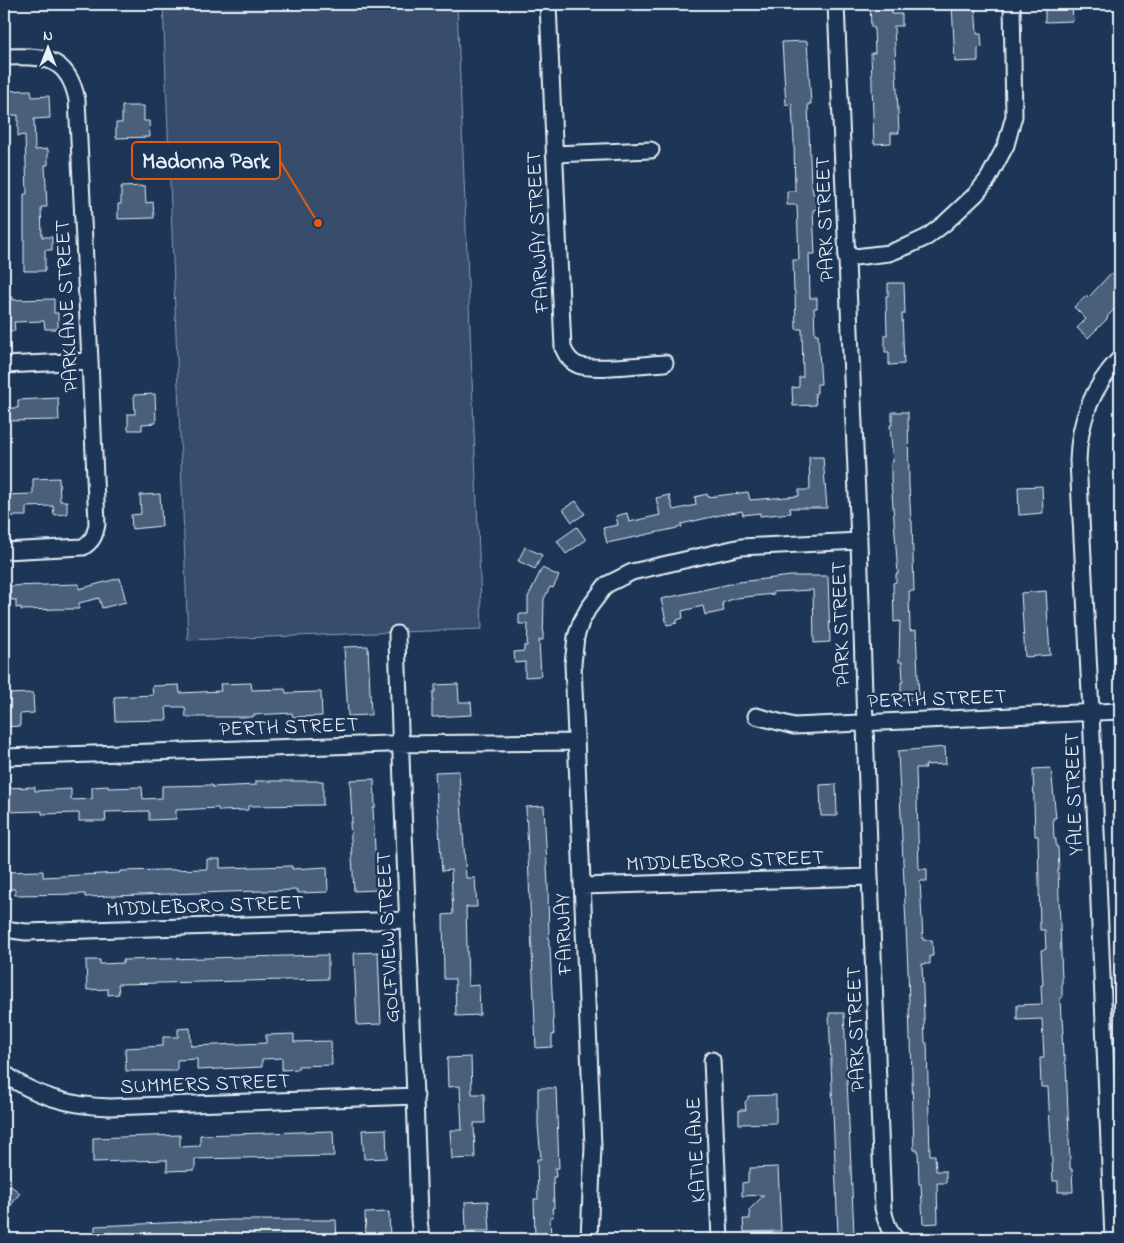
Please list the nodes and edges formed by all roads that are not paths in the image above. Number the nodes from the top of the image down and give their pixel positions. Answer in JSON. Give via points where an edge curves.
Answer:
{"nodes":[{"id":1,"x":548,"y":4,"type":"edge"},
{"id":2,"x":836,"y":4,"type":"edge"},
{"id":3,"x":1012,"y":4,"type":"edge"},
{"id":4,"x":4,"y":57,"type":"edge"},
{"id":5,"x":651,"y":150,"type":"dead end"},
{"id":6,"x":554,"y":154,"type":"junction"},
{"id":7,"x":846,"y":258,"type":"junction"},
{"id":8,"x":1120,"y":358,"type":"edge"},
{"id":9,"x":90,"y":361,"type":"junction"},
{"id":10,"x":665,"y":363,"type":"dead end"},
{"id":11,"x":4,"y":365,"type":"edge"},
{"id":12,"x":859,"y":541,"type":"junction"},
{"id":13,"x":4,"y":551,"type":"edge"},
{"id":14,"x":397,"y":634,"type":"dead end"},
{"id":15,"x":1120,"y":711,"type":"edge"},
{"id":16,"x":1091,"y":712,"type":"junction"},
{"id":17,"x":756,"y":716,"type":"dead end"},
{"id":18,"x":865,"y":722,"type":"junction"},
{"id":19,"x":576,"y":742,"type":"junction"},
{"id":20,"x":400,"y":745,"type":"junction"},
{"id":21,"x":4,"y":757,"type":"edge"},
{"id":22,"x":870,"y":877,"type":"junction"},
{"id":23,"x":582,"y":886,"type":"junction"},
{"id":24,"x":407,"y":920,"type":"junction"},
{"id":25,"x":4,"y":929,"type":"edge"},
{"id":26,"x":712,"y":1060,"type":"dead end"},
{"id":27,"x":4,"y":1074,"type":"edge"},
{"id":28,"x":416,"y":1096,"type":"junction"},
{"id":29,"x":421,"y":1239,"type":"edge"},
{"id":30,"x":589,"y":1239,"type":"edge"},
{"id":31,"x":720,"y":1239,"type":"edge"},
{"id":32,"x":896,"y":1239,"type":"edge"},
{"id":33,"x":1113,"y":1239,"type":"edge"}],
"edges":[{"from":1,"to":6,"type":"street","name":"FAIRWAY STREET"},
{"from":2,"to":7,"type":"street","name":"PARK STREET"},
{"from":3,"to":7,"type":"street","via":[[1014,116],[1006,145],[988,179],[976,194],[927,237],[889,253]]},
{"from":4,"to":9,"type":"street","name":"PARKLANE STREET","via":[[44,58],[63,69],[74,86]]},
{"from":5,"to":6,"type":"street"},
{"from":6,"to":10,"type":"street","name":"FAIRWAY STREET","via":[[565,354],[573,362],[588,367]]},
{"from":7,"to":12,"type":"street","name":"PARK STREET"},
{"from":8,"to":16,"type":"street","name":"YALE STREET","via":[[1092,398],[1079,442]]},
{"from":9,"to":11,"type":"street"},
{"from":9,"to":13,"type":"street","name":"PARKLANE STREET","via":[[96,532],[83,547]]},
{"from":12,"to":18,"type":"street","name":"PARK STREET"},
{"from":12,"to":19,"type":"street","name":"FAIRWAY","via":[[742,548],[632,572],[606,585],[588,609],[574,648]]},
{"from":14,"to":20,"type":"street","name":"GOLFVIEW STREET"},
{"from":15,"to":16,"type":"street","name":"PERTH STREET"},
{"from":16,"to":18,"type":"street","name":"PERTH STREET"},
{"from":16,"to":33,"type":"street","name":"YALE STREET"},
{"from":17,"to":18,"type":"street","name":"PERTH STREET","via":[[794,726]]},
{"from":18,"to":22,"type":"street","name":"PARK STREET"},
{"from":19,"to":20,"type":"street","name":"PERTH STREET"},
{"from":19,"to":23,"type":"street","name":"FAIRWAY"},
{"from":20,"to":21,"type":"street","name":"PERTH STREET"},
{"from":20,"to":24,"type":"street","name":"GOLFVIEW STREET"},
{"from":22,"to":23,"type":"street","name":"MIDDLEBORO STREET"},
{"from":22,"to":32,"type":"street","name":"PARK STREET","via":[[883,1208],[884,1218]]},
{"from":23,"to":30,"type":"street","name":"FAIRWAY","via":[[593,1146]]},
{"from":24,"to":25,"type":"street","name":"MIDDLEBORO STREET","via":[[26,932]]},
{"from":24,"to":28,"type":"street","name":"GOLFVIEW STREET"},
{"from":26,"to":31,"type":"street","name":"KATIE LANE"},
{"from":27,"to":28,"type":"street","name":"SUMMERS STREET","via":[[48,1098],[91,1107]]},
{"from":28,"to":29,"type":"street","name":"GOLFVIEW STREET"}]}
